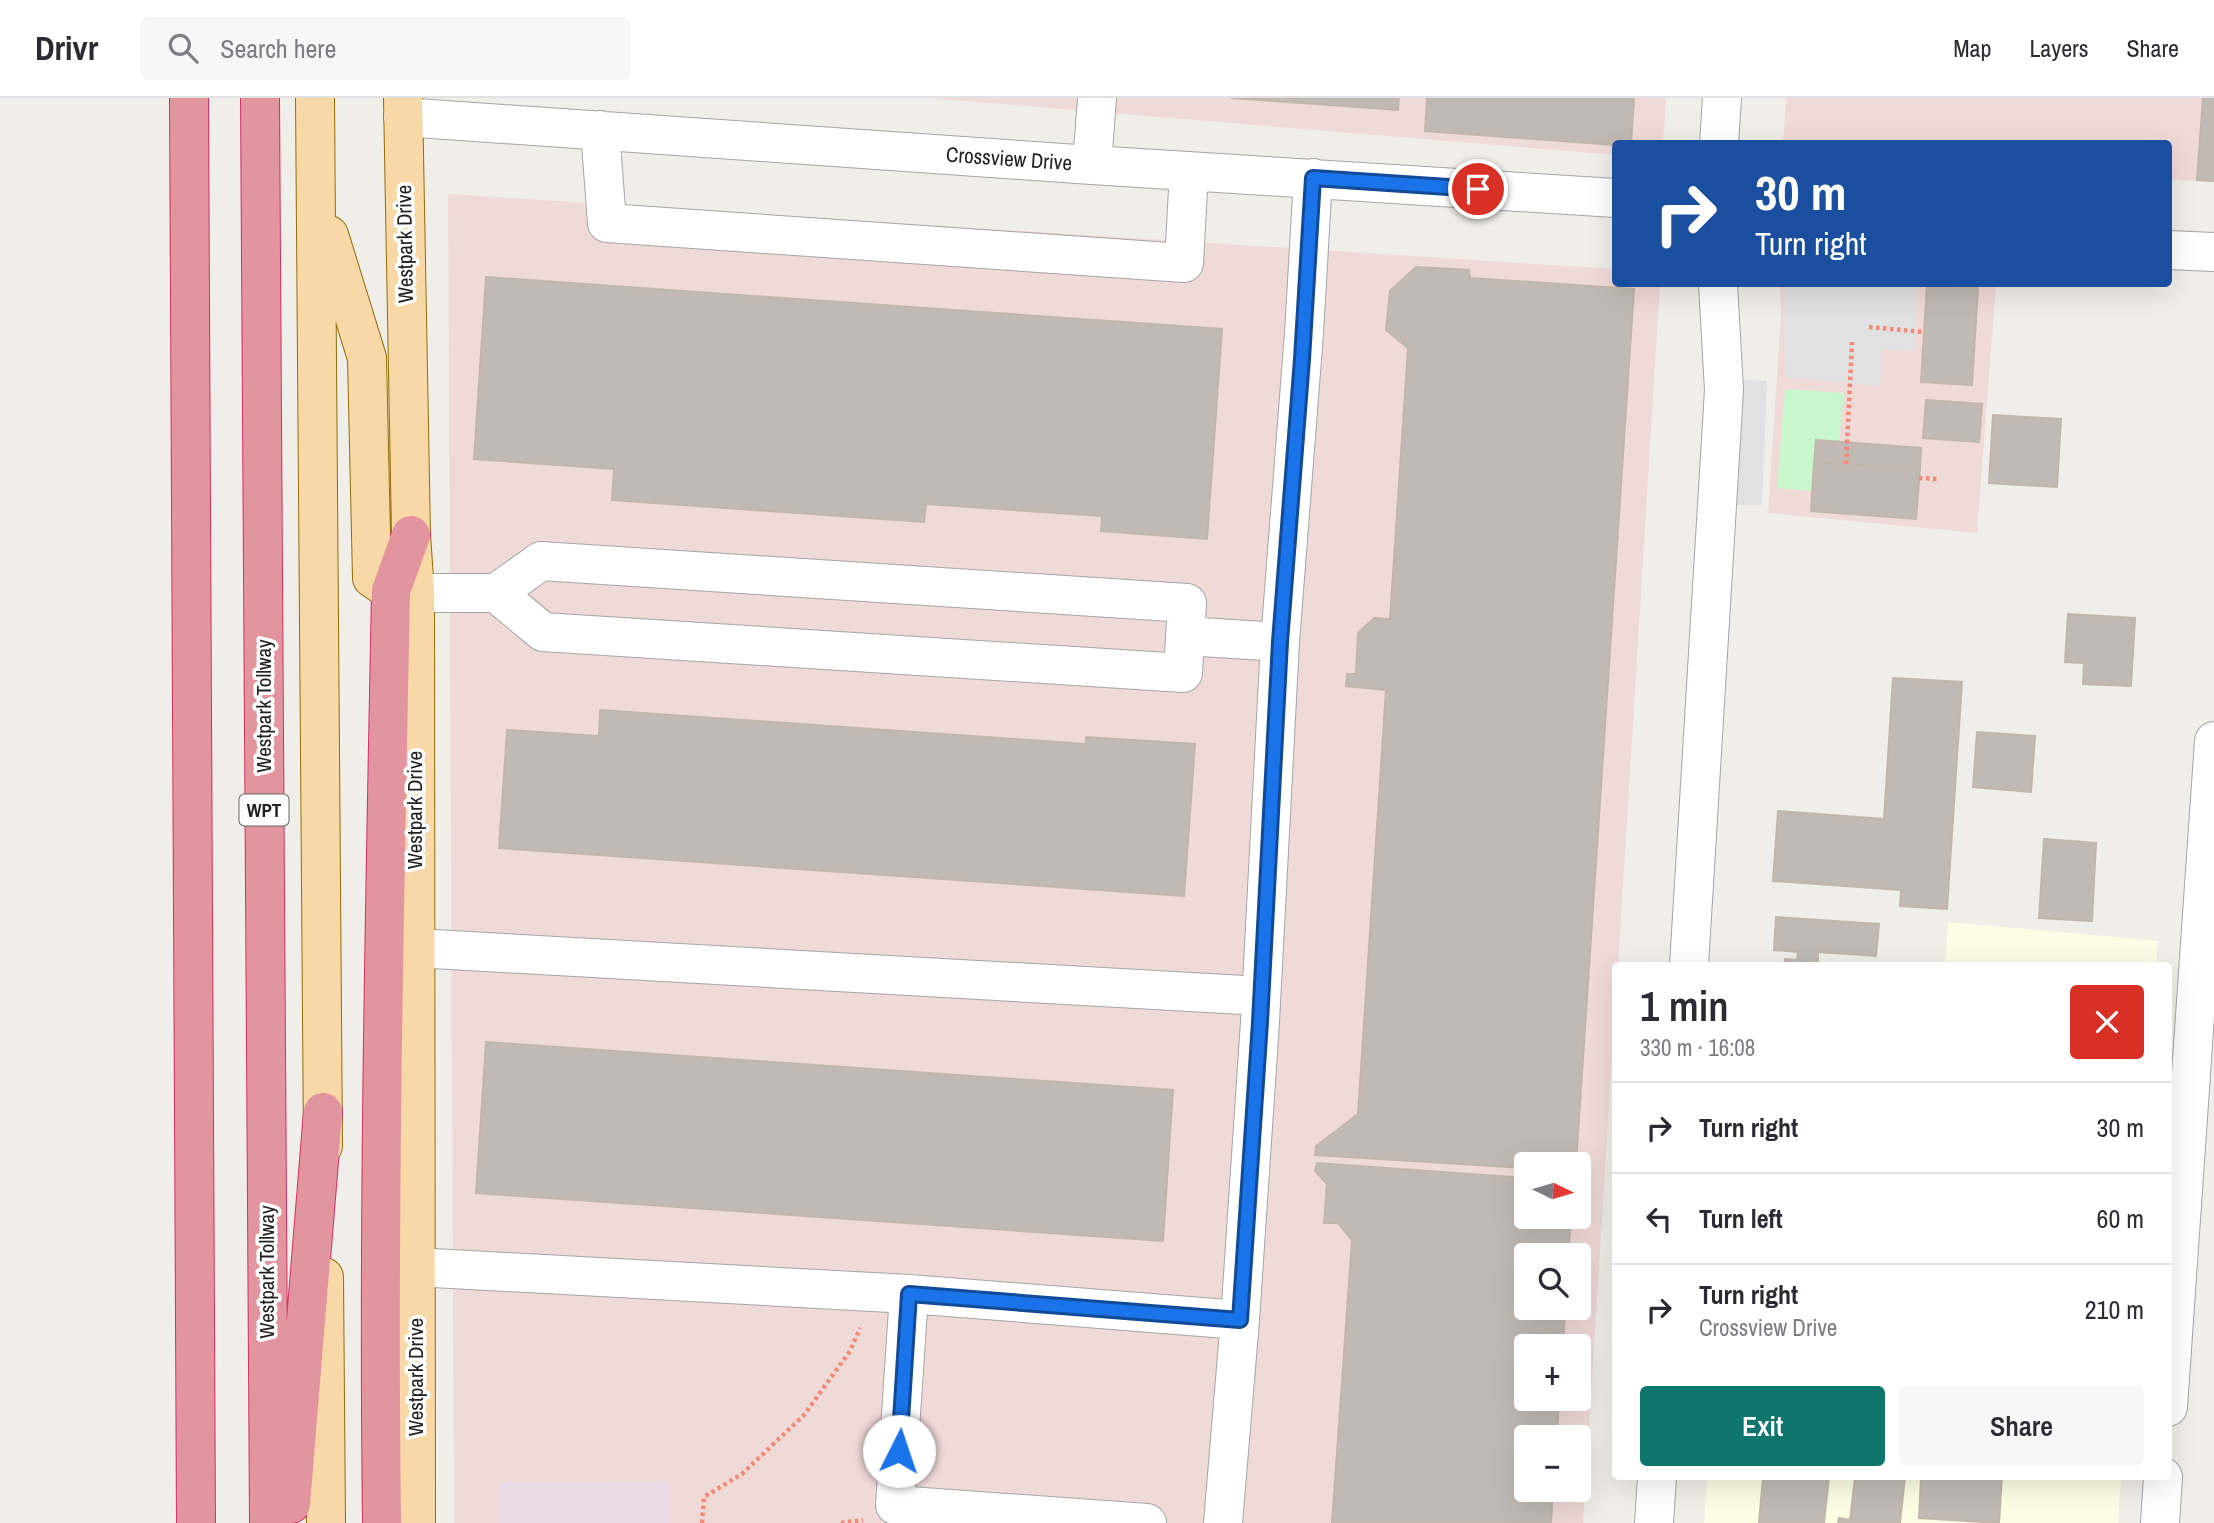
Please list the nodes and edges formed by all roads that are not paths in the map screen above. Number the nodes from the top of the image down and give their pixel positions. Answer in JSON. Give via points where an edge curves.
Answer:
{"nodes":[{"id":1,"x":189,"y":98,"type":"edge"},
{"id":2,"x":260,"y":98,"type":"edge"},
{"id":3,"x":315,"y":98,"type":"edge"},
{"id":4,"x":1097,"y":98,"type":"edge"},
{"id":5,"x":1722,"y":98,"type":"edge"},
{"id":6,"x":403,"y":108,"type":"edge"},
{"id":7,"x":545,"y":112,"type":"edge"},
{"id":8,"x":600,"y":130,"type":"junction"},
{"id":9,"x":1719,"y":140,"type":"edge"},
{"id":10,"x":1092,"y":165,"type":"junction"},
{"id":11,"x":1189,"y":171,"type":"junction"},
{"id":12,"x":1313,"y":178,"type":"junction"},
{"id":13,"x":316,"y":197,"type":"junction"},
{"id":14,"x":1612,"y":198,"type":"edge"},
{"id":15,"x":2172,"y":250,"type":"edge"},
{"id":16,"x":2214,"y":252,"type":"edge"},
{"id":17,"x":1718,"y":287,"type":"edge"},
{"id":18,"x":411,"y":535,"type":"joint"},
{"id":19,"x":403,"y":592,"type":"junction"},
{"id":20,"x":496,"y":593,"type":"junction"},
{"id":21,"x":1185,"y":636,"type":"junction"},
{"id":22,"x":1280,"y":642,"type":"junction"},
{"id":23,"x":2214,"y":741,"type":"edge"},
{"id":24,"x":2212,"y":796,"type":"edge"},
{"id":25,"x":2208,"y":926,"type":"edge"},
{"id":26,"x":415,"y":948,"type":"junction"},
{"id":27,"x":1689,"y":962,"type":"edge"},
{"id":28,"x":1261,"y":996,"type":"junction"},
{"id":29,"x":323,"y":1112,"type":"junction"},
{"id":30,"x":415,"y":1267,"type":"junction"},
{"id":31,"x":892,"y":1293,"type":"junction"},
{"id":32,"x":1240,"y":1320,"type":"junction"},
{"id":33,"x":2172,"y":1359,"type":"edge"},
{"id":34,"x":1657,"y":1480,"type":"edge"},
{"id":35,"x":2163,"y":1480,"type":"edge"},
{"id":36,"x":196,"y":1523,"type":"edge"},
{"id":37,"x":269,"y":1523,"type":"edge"},
{"id":38,"x":290,"y":1523,"type":"edge"},
{"id":39,"x":326,"y":1523,"type":"edge"},
{"id":40,"x":382,"y":1523,"type":"edge"},
{"id":41,"x":416,"y":1523,"type":"edge"},
{"id":42,"x":1147,"y":1523,"type":"edge"},
{"id":43,"x":1223,"y":1523,"type":"edge"},
{"id":44,"x":1654,"y":1523,"type":"edge"},
{"id":45,"x":2160,"y":1523,"type":"edge"}],
"edges":[{"from":1,"to":36,"type":"highway"},
{"from":2,"to":37,"type":"highway","name":"Westpark Tollway","number":"WPT"},
{"from":3,"to":13,"type":"main road"},
{"from":4,"to":10,"type":"street"},
{"from":5,"to":9,"type":"street"},
{"from":6,"to":7,"type":"street","name":"Crossview Drive"},
{"from":6,"to":18,"type":"main road","name":"Westpark Drive"},
{"from":7,"to":8,"type":"street","name":"Crossview Drive"},
{"from":8,"to":10,"type":"street","name":"Crossview Drive"},
{"from":8,"to":11,"type":"street","via":[[607,223],[648,226],[1184,262]]},
{"from":10,"to":11,"type":"street","name":"Crossview Drive"},
{"from":11,"to":12,"type":"street","name":"Crossview Drive"},
{"from":12,"to":14,"type":"street","name":"Crossview Drive"},
{"from":12,"to":22,"type":"street"},
{"from":13,"to":19,"type":"main road","via":[[367,358],[372,578]]},
{"from":13,"to":29,"type":"main road"},
{"from":15,"to":16,"type":"street"},
{"from":17,"to":27,"type":"street","via":[[1724,390]]},
{"from":18,"to":19,"type":"highway"},
{"from":19,"to":20,"type":"street"},
{"from":19,"to":26,"type":"main road","name":"Westpark Drive"},
{"from":19,"to":40,"type":"highway","via":[[382,1059]]},
{"from":20,"to":21,"type":"street","via":[[541,561],[1187,603]]},
{"from":20,"to":21,"type":"street","via":[[543,632],[1183,673]]},
{"from":21,"to":22,"type":"street"},
{"from":22,"to":28,"type":"street"},
{"from":23,"to":24,"type":"street"},
{"from":24,"to":25,"type":"street"},
{"from":25,"to":33,"type":"street"},
{"from":26,"to":28,"type":"street"},
{"from":26,"to":30,"type":"main road","name":"Westpark Drive"},
{"from":28,"to":32,"type":"street"},
{"from":29,"to":38,"type":"highway"},
{"from":29,"to":39,"type":"main road"},
{"from":30,"to":31,"type":"street"},
{"from":30,"to":41,"type":"main road","name":"Westpark Drive"},
{"from":31,"to":32,"type":"street"},
{"from":31,"to":42,"type":"street","via":[[895,1505]]},
{"from":32,"to":43,"type":"street"},
{"from":34,"to":44,"type":"street"},
{"from":35,"to":45,"type":"street"}]}
